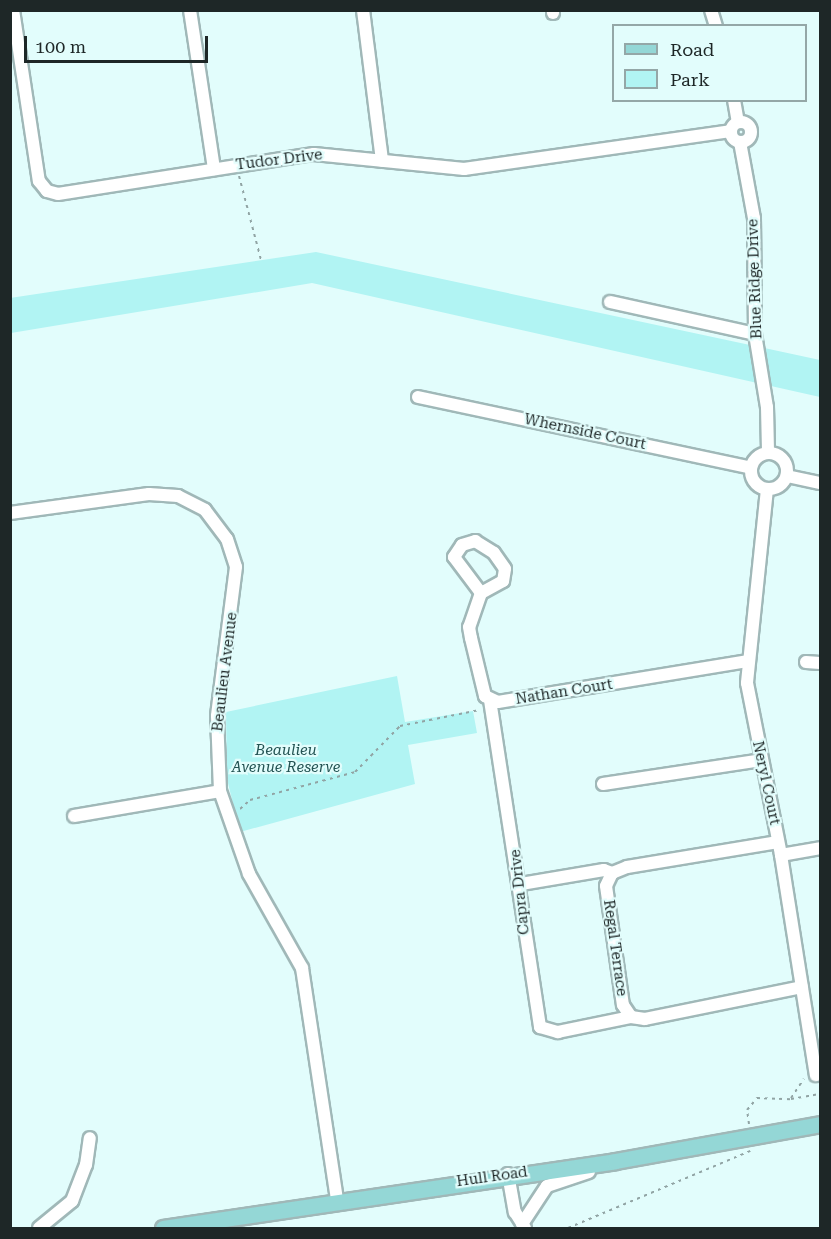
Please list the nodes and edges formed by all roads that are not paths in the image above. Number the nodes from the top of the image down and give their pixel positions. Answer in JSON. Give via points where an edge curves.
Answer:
{"nodes":[{"id":1,"x":13,"y":10,"type":"edge"},
{"id":2,"x":190,"y":10,"type":"edge"},
{"id":3,"x":363,"y":10,"type":"edge"},
{"id":4,"x":734,"y":102,"type":"edge"},
{"id":5,"x":734,"y":127,"type":"junction"},
{"id":6,"x":740,"y":142,"type":"junction"},
{"id":7,"x":382,"y":161,"type":"junction"},
{"id":8,"x":214,"y":169,"type":"junction"},
{"id":9,"x":610,"y":302,"type":"dead end"},
{"id":10,"x":755,"y":334,"type":"junction"},
{"id":11,"x":418,"y":397,"type":"dead end"},
{"id":12,"x":768,"y":452,"type":"junction"},
{"id":13,"x":751,"y":468,"type":"junction"},
{"id":14,"x":787,"y":476,"type":"junction"},
{"id":15,"x":820,"y":483,"type":"edge"},
{"id":16,"x":767,"y":489,"type":"junction"},
{"id":17,"x":10,"y":513,"type":"edge"},
{"id":18,"x":480,"y":593,"type":"junction"},
{"id":19,"x":749,"y":661,"type":"junction"},
{"id":20,"x":806,"y":662,"type":"dead end"},
{"id":21,"x":820,"y":663,"type":"edge"},
{"id":22,"x":490,"y":700,"type":"junction"},
{"id":23,"x":761,"y":760,"type":"junction"},
{"id":24,"x":603,"y":784,"type":"dead end"},
{"id":25,"x":220,"y":791,"type":"junction"},
{"id":26,"x":74,"y":816,"type":"dead end"},
{"id":27,"x":778,"y":842,"type":"junction"},
{"id":28,"x":820,"y":848,"type":"edge"},
{"id":29,"x":781,"y":855,"type":"junction"},
{"id":30,"x":612,"y":873,"type":"junction"},
{"id":31,"x":521,"y":884,"type":"junction"},
{"id":32,"x":802,"y":987,"type":"junction"},
{"id":33,"x":631,"y":1017,"type":"junction"},
{"id":34,"x":816,"y":1075,"type":"road end"},
{"id":35,"x":820,"y":1124,"type":"edge"},
{"id":36,"x":90,"y":1138,"type":"dead end"},
{"id":37,"x":615,"y":1161,"type":"junction"},
{"id":38,"x":508,"y":1174,"type":"junction"},
{"id":39,"x":337,"y":1200,"type":"junction"},
{"id":40,"x":524,"y":1226,"type":"edge"},
{"id":41,"x":39,"y":1228,"type":"edge"},
{"id":42,"x":163,"y":1228,"type":"edge"}],
"edges":[{"from":1,"to":8,"type":"street","name":"Tudor Drive","via":[[39,180],[47,191],[58,194]]},
{"from":2,"to":8,"type":"street"},
{"from":3,"to":7,"type":"street"},
{"from":4,"to":5,"type":"street"},
{"from":5,"to":6,"type":"street"},
{"from":5,"to":6,"type":"street","via":[[747,124],[751,129],[749,138]]},
{"from":5,"to":7,"type":"street","name":"Tudor Drive","via":[[464,169]]},
{"from":6,"to":10,"type":"street","name":"Blue Ridge Drive","via":[[754,218]]},
{"from":7,"to":8,"type":"street","name":"Tudor Drive","via":[[314,154]]},
{"from":9,"to":10,"type":"street"},
{"from":10,"to":12,"type":"street","name":"Blue Ridge Drive","via":[[767,407]]},
{"from":11,"to":13,"type":"street","name":"Whernside Court"},
{"from":12,"to":13,"type":"street","via":[[760,455]]},
{"from":12,"to":14,"type":"street","via":[[784,459]]},
{"from":13,"to":16,"type":"street","via":[[755,482]]},
{"from":14,"to":15,"type":"street"},
{"from":14,"to":16,"type":"street","via":[[776,488]]},
{"from":16,"to":19,"type":"street","name":"Neryl Court"},
{"from":17,"to":25,"type":"street","name":"Beaulieu Avenue","via":[[148,494],[178,496],[205,510],[218,523],[236,567],[217,716]]},
{"from":18,"to":18,"type":"street","via":[[503,581],[506,569],[483,545],[468,542],[457,549],[454,557]]},
{"from":18,"to":22,"type":"street","via":[[469,627],[483,688]]},
{"from":19,"to":22,"type":"street","name":"Nathan Court","via":[[508,701]]},
{"from":19,"to":23,"type":"street","name":"Neryl Court","via":[[747,683]]},
{"from":20,"to":21,"type":"street"},
{"from":22,"to":31,"type":"street","name":"Capra Drive"},
{"from":23,"to":24,"type":"street"},
{"from":23,"to":27,"type":"street","name":"Neryl Court"},
{"from":25,"to":26,"type":"street"},
{"from":25,"to":39,"type":"street","name":"Beaulieu Avenue","via":[[249,874],[302,968]]},
{"from":27,"to":29,"type":"street","name":"Neryl Court"},
{"from":27,"to":30,"type":"street","via":[[627,867]]},
{"from":28,"to":29,"type":"street"},
{"from":29,"to":32,"type":"street","name":"Neryl Court"},
{"from":30,"to":31,"type":"street","via":[[604,870]]},
{"from":30,"to":33,"type":"street","name":"Regal Terrace","via":[[606,886],[624,1005]]},
{"from":31,"to":33,"type":"street","name":"Capra Drive","via":[[518,895],[540,1027],[558,1032]]},
{"from":32,"to":33,"type":"street","name":"Regal Terrace","via":[[645,1019]]},
{"from":32,"to":34,"type":"street","name":"Neryl Court"},
{"from":35,"to":37,"type":"main road","name":"Hull Road"},
{"from":36,"to":41,"type":"street","via":[[72,1202]]},
{"from":37,"to":38,"type":"main road","name":"Hull Road"},
{"from":37,"to":40,"type":"street","via":[[597,1170],[555,1180],[538,1197]]},
{"from":38,"to":39,"type":"main road","name":"Hull Road"},
{"from":38,"to":40,"type":"street","via":[[515,1212]]},
{"from":39,"to":42,"type":"main road","name":"Hull Road"}]}
